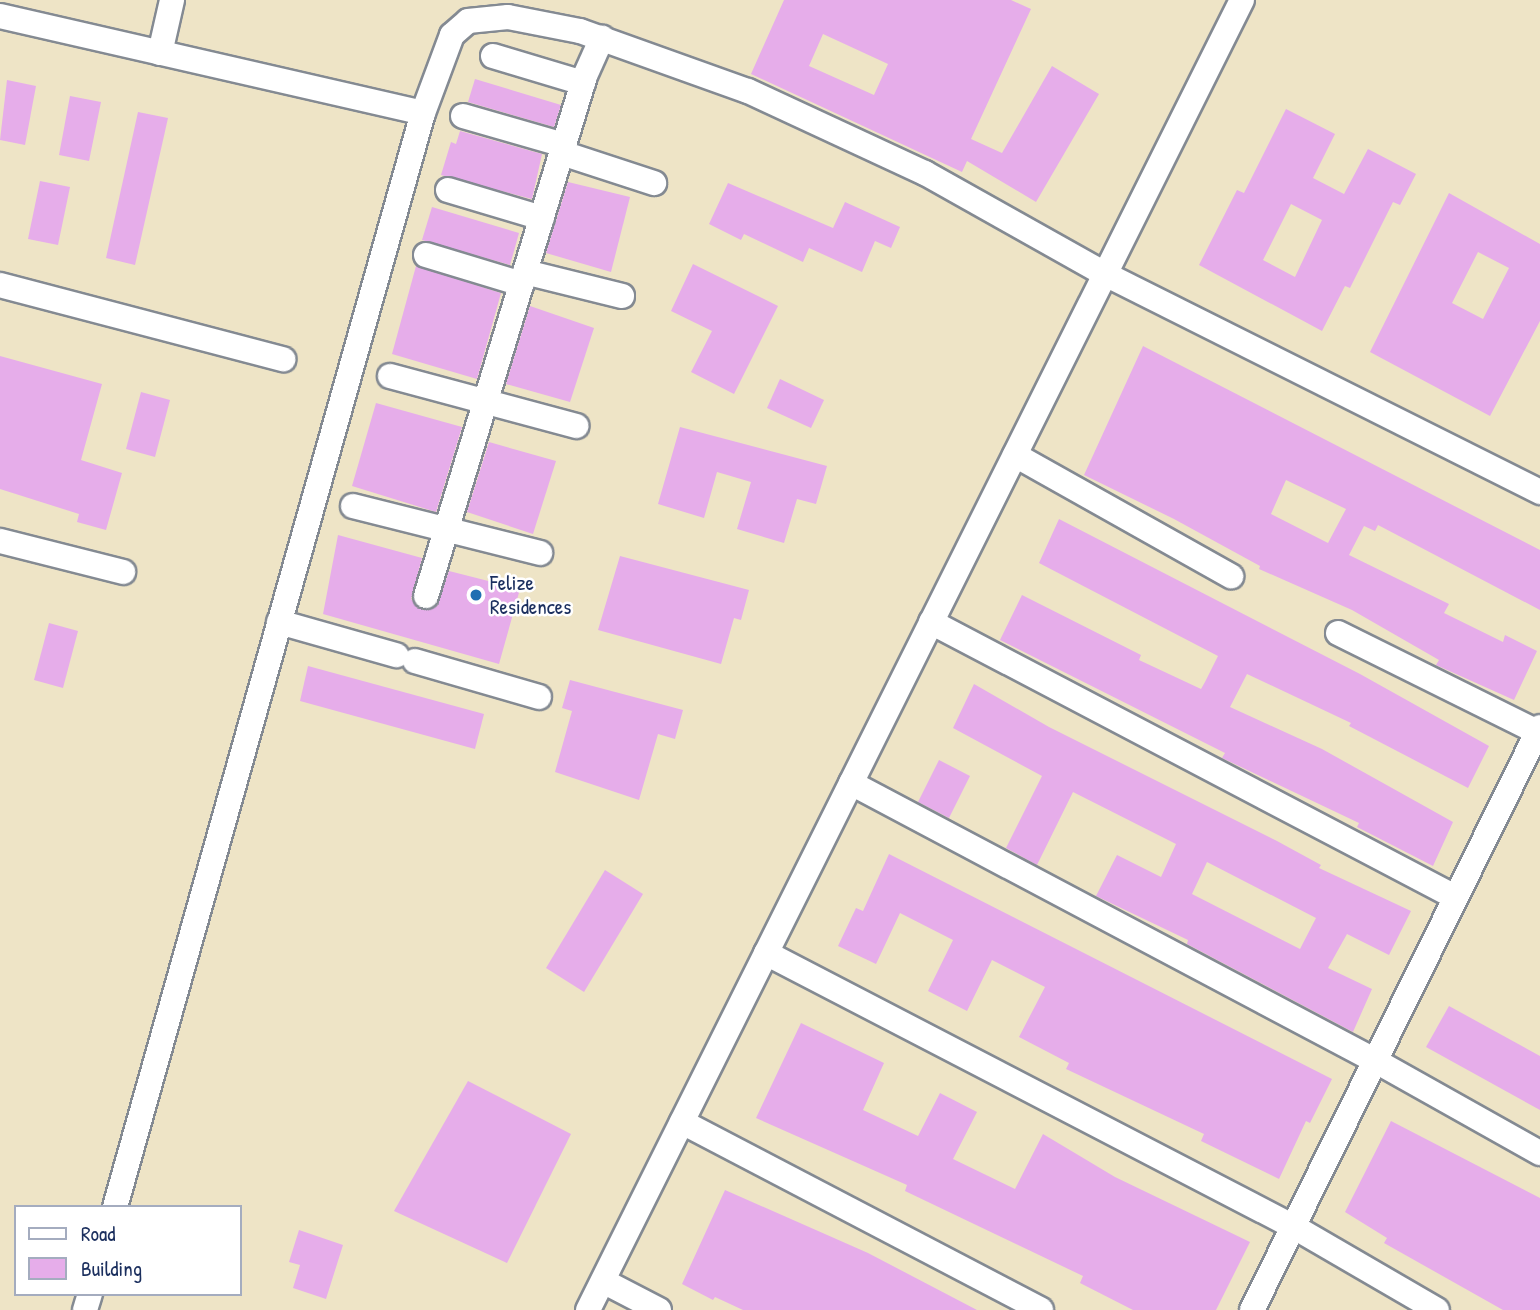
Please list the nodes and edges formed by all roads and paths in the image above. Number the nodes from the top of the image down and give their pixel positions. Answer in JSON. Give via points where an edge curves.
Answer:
{"nodes":[{"id":1,"x":172,"y":0,"type":"edge"},
{"id":2,"x":1242,"y":0,"type":"edge"},
{"id":3,"x":0,"y":16,"type":"edge"},
{"id":4,"x":602,"y":38,"type":"junction"},
{"id":5,"x":160,"y":53,"type":"junction"},
{"id":6,"x":493,"y":56,"type":"dead end"},
{"id":7,"x":583,"y":83,"type":"junction"},
{"id":8,"x":423,"y":113,"type":"junction"},
{"id":9,"x":463,"y":116,"type":"dead end"},
{"id":10,"x":563,"y":149,"type":"junction"},
{"id":11,"x":654,"y":183,"type":"dead end"},
{"id":12,"x":448,"y":190,"type":"dead end"},
{"id":13,"x":542,"y":218,"type":"junction"},
{"id":14,"x":426,"y":255,"type":"dead end"},
{"id":15,"x":1105,"y":274,"type":"junction"},
{"id":16,"x":523,"y":278,"type":"junction"},
{"id":17,"x":0,"y":285,"type":"edge"},
{"id":18,"x":622,"y":296,"type":"dead end"},
{"id":19,"x":283,"y":359,"type":"dead end"},
{"id":20,"x":390,"y":376,"type":"dead end"},
{"id":21,"x":486,"y":399,"type":"junction"},
{"id":22,"x":576,"y":426,"type":"dead end"},
{"id":23,"x":1014,"y":455,"type":"junction"},
{"id":24,"x":1540,"y":492,"type":"edge"},
{"id":25,"x":353,"y":506,"type":"dead end"},
{"id":26,"x":447,"y":528,"type":"junction"},
{"id":27,"x":0,"y":541,"type":"edge"},
{"id":28,"x":540,"y":553,"type":"dead end"},
{"id":29,"x":123,"y":572,"type":"dead end"},
{"id":30,"x":1231,"y":576,"type":"dead end"},
{"id":31,"x":426,"y":596,"type":"dead end"},
{"id":32,"x":279,"y":622,"type":"junction"},
{"id":33,"x":931,"y":622,"type":"junction"},
{"id":34,"x":1338,"y":632,"type":"dead end"},
{"id":35,"x":539,"y":697,"type":"dead end"},
{"id":36,"x":1539,"y":729,"type":"edge"},
{"id":37,"x":851,"y":783,"type":"junction"},
{"id":38,"x":1455,"y":897,"type":"junction"},
{"id":39,"x":766,"y":953,"type":"junction"},
{"id":40,"x":1374,"y":1060,"type":"junction"},
{"id":41,"x":682,"y":1122,"type":"junction"},
{"id":42,"x":1540,"y":1153,"type":"edge"},
{"id":43,"x":115,"y":1205,"type":"edge"},
{"id":44,"x":1294,"y":1227,"type":"junction"},
{"id":45,"x":603,"y":1281,"type":"junction"},
{"id":46,"x":588,"y":1310,"type":"edge"},
{"id":47,"x":659,"y":1310,"type":"edge"},
{"id":48,"x":1041,"y":1310,"type":"edge"},
{"id":49,"x":1252,"y":1310,"type":"edge"},
{"id":50,"x":1437,"y":1310,"type":"edge"}],
"edges":[{"from":1,"to":5,"type":"street"},
{"from":2,"to":15,"type":"street"},
{"from":3,"to":5,"type":"street"},
{"from":4,"to":7,"type":"street"},
{"from":4,"to":8,"type":"street","via":[[508,17],[468,21],[452,35]]},
{"from":4,"to":15,"type":"street","via":[[713,77],[858,141]]},
{"from":5,"to":8,"type":"street"},
{"from":6,"to":7,"type":"street"},
{"from":7,"to":10,"type":"street"},
{"from":8,"to":32,"type":"street"},
{"from":9,"to":10,"type":"street"},
{"from":10,"to":11,"type":"street"},
{"from":10,"to":13,"type":"street"},
{"from":12,"to":13,"type":"street"},
{"from":13,"to":16,"type":"street"},
{"from":14,"to":16,"type":"street"},
{"from":15,"to":23,"type":"street"},
{"from":15,"to":24,"type":"street"},
{"from":16,"to":18,"type":"street"},
{"from":16,"to":21,"type":"street"},
{"from":17,"to":19,"type":"street"},
{"from":20,"to":21,"type":"street"},
{"from":21,"to":22,"type":"street"},
{"from":21,"to":26,"type":"street"},
{"from":23,"to":30,"type":"street"},
{"from":23,"to":33,"type":"street"},
{"from":25,"to":26,"type":"street"},
{"from":26,"to":28,"type":"street"},
{"from":26,"to":31,"type":"street"},
{"from":27,"to":29,"type":"street"},
{"from":32,"to":35,"type":"street"},
{"from":32,"to":43,"type":"street"},
{"from":33,"to":37,"type":"street"},
{"from":33,"to":38,"type":"street"},
{"from":34,"to":36,"type":"street"},
{"from":36,"to":38,"type":"street"},
{"from":37,"to":39,"type":"street"},
{"from":37,"to":40,"type":"street"},
{"from":38,"to":40,"type":"street"},
{"from":39,"to":41,"type":"street"},
{"from":39,"to":44,"type":"street"},
{"from":40,"to":42,"type":"street"},
{"from":40,"to":44,"type":"street"},
{"from":41,"to":45,"type":"street"},
{"from":41,"to":48,"type":"street"},
{"from":44,"to":49,"type":"street"},
{"from":44,"to":50,"type":"street"},
{"from":45,"to":46,"type":"street"},
{"from":45,"to":47,"type":"street"}]}
